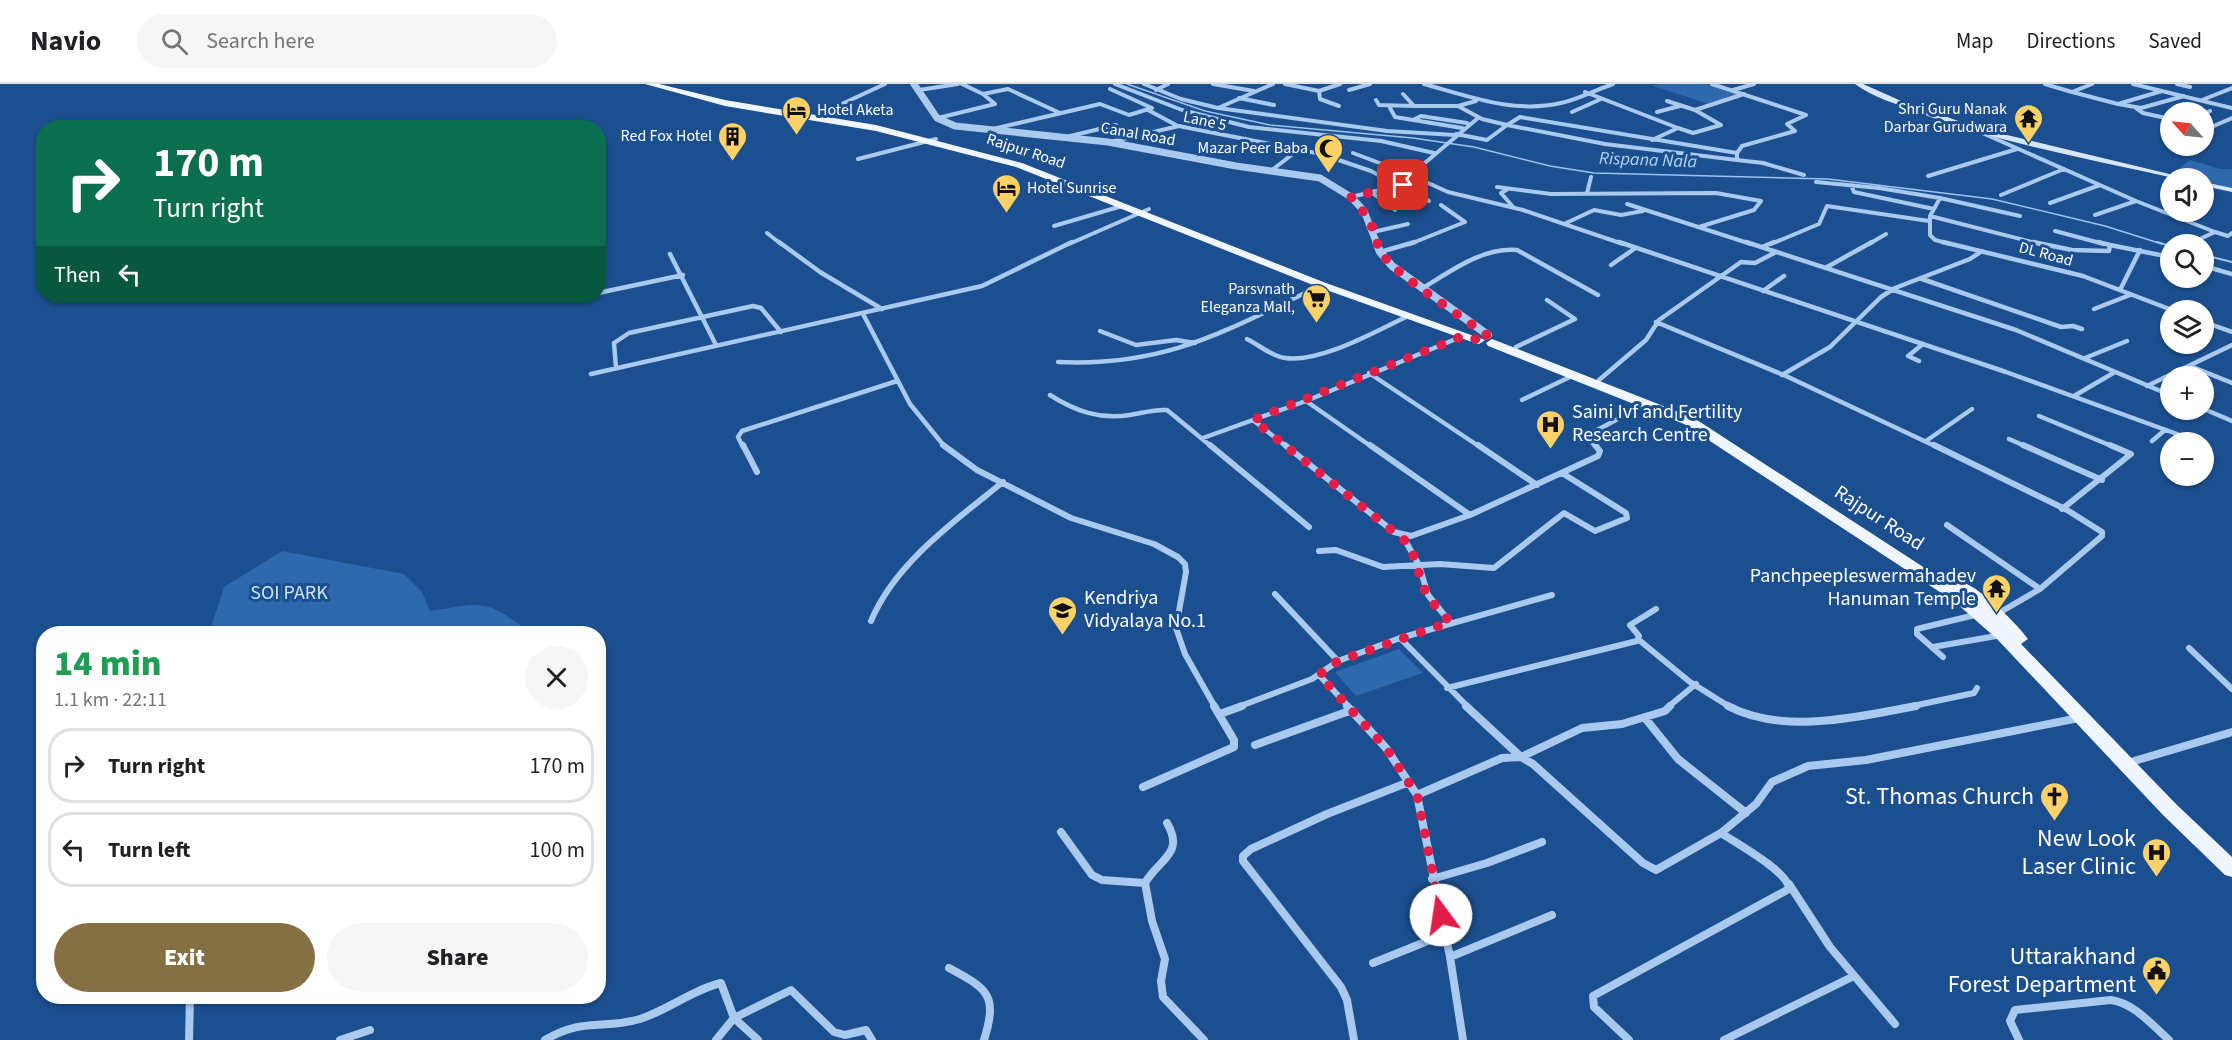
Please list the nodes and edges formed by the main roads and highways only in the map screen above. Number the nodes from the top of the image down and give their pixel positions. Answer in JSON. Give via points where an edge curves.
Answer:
{"nodes":[{"id":1,"x":649,"y":84,"type":"edge"},
{"id":2,"x":663,"y":84,"type":"edge"},
{"id":3,"x":1858,"y":84,"type":"edge"},
{"id":4,"x":932,"y":140,"type":"junction"},
{"id":5,"x":2160,"y":173,"type":"edge"},
{"id":6,"x":2214,"y":186,"type":"edge"},
{"id":7,"x":2232,"y":190,"type":"edge"},
{"id":8,"x":1487,"y":339,"type":"junction"},
{"id":9,"x":2232,"y":857,"type":"edge"},
{"id":10,"x":2232,"y":869,"type":"edge"}],
"edges":[{"from":1,"to":4,"type":"main road","name":"Rajpur Road","via":[[682,94]]},
{"from":2,"to":4,"type":"main road","name":"Rajpur Road"},
{"from":3,"to":5,"type":"main road","via":[[1977,130]]},
{"from":4,"to":8,"type":"main road","name":"Rajpur Road","via":[[1031,164]]},
{"from":4,"to":8,"type":"main road","name":"Rajpur Road","via":[[1019,165],[1322,285],[1463,336]]},
{"from":6,"to":7,"type":"main road"},
{"from":8,"to":9,"type":"main road","name":"Rajpur Road","via":[[1516,347],[1699,422],[1954,581],[1997,614],[2134,762]]},
{"from":8,"to":10,"type":"main road","name":"Rajpur Road","via":[[1689,421],[1939,583],[2002,635]]}]}
